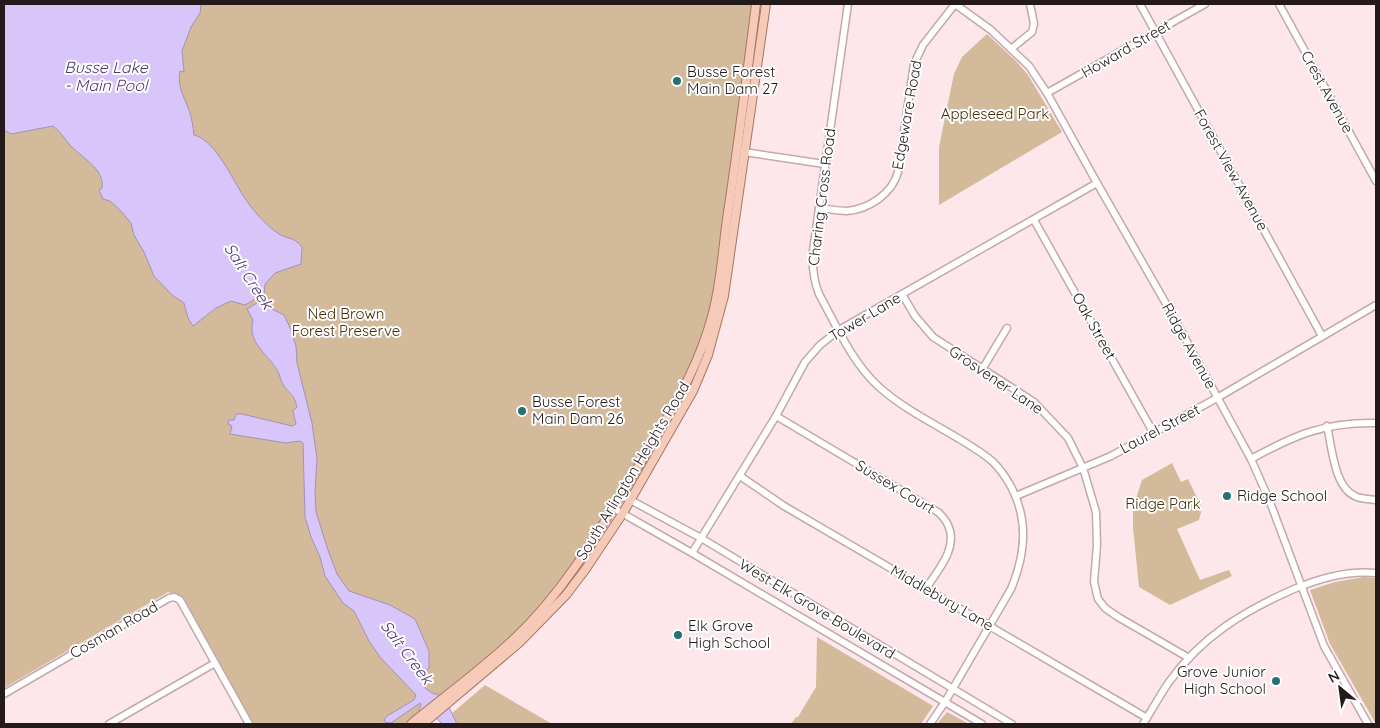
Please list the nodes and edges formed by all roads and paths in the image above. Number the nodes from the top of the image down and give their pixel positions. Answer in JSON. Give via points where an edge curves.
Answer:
{"nodes":[{"id":1,"x":756,"y":4,"type":"edge"},
{"id":2,"x":766,"y":4,"type":"edge"},
{"id":3,"x":848,"y":4,"type":"edge"},
{"id":4,"x":955,"y":4,"type":"edge"},
{"id":5,"x":1030,"y":4,"type":"edge"},
{"id":6,"x":1140,"y":4,"type":"edge"},
{"id":7,"x":1204,"y":4,"type":"edge"},
{"id":8,"x":1279,"y":4,"type":"edge"},
{"id":9,"x":1155,"y":32,"type":"junction"},
{"id":10,"x":1011,"y":49,"type":"junction"},
{"id":11,"x":1047,"y":94,"type":"junction"},
{"id":12,"x":744,"y":152,"type":"junction"},
{"id":13,"x":824,"y":164,"type":"junction"},
{"id":14,"x":1376,"y":181,"type":"edge"},
{"id":15,"x":1097,"y":184,"type":"junction"},
{"id":16,"x":820,"y":208,"type":"junction"},
{"id":17,"x":1034,"y":220,"type":"junction"},
{"id":18,"x":902,"y":294,"type":"junction"},
{"id":19,"x":1376,"y":305,"type":"edge"},
{"id":20,"x":1007,"y":328,"type":"dead end"},
{"id":21,"x":839,"y":330,"type":"junction"},
{"id":22,"x":1322,"y":336,"type":"junction"},
{"id":23,"x":983,"y":368,"type":"junction"},
{"id":24,"x":1218,"y":398,"type":"junction"},
{"id":25,"x":776,"y":416,"type":"junction"},
{"id":26,"x":1376,"y":423,"type":"edge"},
{"id":27,"x":1327,"y":426,"type":"junction"},
{"id":28,"x":1153,"y":432,"type":"junction"},
{"id":29,"x":1251,"y":459,"type":"junction"},
{"id":30,"x":1083,"y":468,"type":"junction"},
{"id":31,"x":740,"y":476,"type":"junction"},
{"id":32,"x":621,"y":495,"type":"junction"},
{"id":33,"x":1016,"y":496,"type":"junction"},
{"id":34,"x":631,"y":500,"type":"junction"},
{"id":35,"x":1376,"y":500,"type":"edge"},
{"id":36,"x":613,"y":508,"type":"junction"},
{"id":37,"x":623,"y":514,"type":"junction"},
{"id":38,"x":701,"y":538,"type":"junction"},
{"id":39,"x":692,"y":553,"type":"junction"},
{"id":40,"x":1376,"y":573,"type":"edge"},
{"id":41,"x":1302,"y":586,"type":"junction"},
{"id":42,"x":925,"y":590,"type":"junction"},
{"id":43,"x":990,"y":626,"type":"junction"},
{"id":44,"x":1189,"y":658,"type":"junction"},
{"id":45,"x":215,"y":663,"type":"junction"},
{"id":46,"x":952,"y":690,"type":"junction"},
{"id":47,"x":4,"y":694,"type":"edge"},
{"id":48,"x":449,"y":698,"type":"junction"},
{"id":49,"x":945,"y":702,"type":"junction"},
{"id":50,"x":424,"y":720,"type":"edge"},
{"id":51,"x":1145,"y":721,"type":"edge"},
{"id":52,"x":109,"y":724,"type":"edge"},
{"id":53,"x":250,"y":724,"type":"edge"},
{"id":54,"x":411,"y":724,"type":"edge"},
{"id":55,"x":930,"y":724,"type":"edge"},
{"id":56,"x":982,"y":724,"type":"edge"},
{"id":57,"x":1012,"y":724,"type":"edge"},
{"id":58,"x":1368,"y":724,"type":"edge"}],
"edges":[{"from":1,"to":32,"type":"main road","name":"South Arlington Heights Road","via":[[711,321],[683,388]]},
{"from":2,"to":12,"type":"main road","name":"South Arlington Heights Road"},
{"from":3,"to":13,"type":"street","name":"Charing Cross Road"},
{"from":4,"to":10,"type":"street","name":"Ridge Avenue"},
{"from":4,"to":16,"type":"street","name":"Edgeware Road","via":[[923,46],[914,64],[898,172],[892,186],[882,196],[857,209]]},
{"from":5,"to":10,"type":"street","via":[[1034,24],[1032,32]]},
{"from":6,"to":9,"type":"street","name":"Forest View Avenue"},
{"from":7,"to":9,"type":"street","name":"Howard Street"},
{"from":8,"to":14,"type":"street","name":"Crest Avenue"},
{"from":9,"to":11,"type":"street","name":"Howard Street"},
{"from":9,"to":22,"type":"street","name":"Forest View Avenue"},
{"from":10,"to":11,"type":"street","name":"Ridge Avenue","via":[[1029,66]]},
{"from":11,"to":15,"type":"street","name":"Ridge Avenue"},
{"from":12,"to":13,"type":"street"},
{"from":12,"to":34,"type":"main road","name":"South Arlington Heights Road","via":[[724,296],[708,355],[693,391]]},
{"from":13,"to":16,"type":"street","name":"Charing Cross Road"},
{"from":15,"to":17,"type":"street","name":"Tower Lane"},
{"from":15,"to":24,"type":"street","name":"Ridge Avenue"},
{"from":16,"to":21,"type":"street","name":"Charing Cross Road","via":[[813,251],[813,277]]},
{"from":17,"to":18,"type":"street","name":"Tower Lane"},
{"from":17,"to":28,"type":"street","name":"Oak Street"},
{"from":18,"to":21,"type":"street","name":"Tower Lane"},
{"from":18,"to":23,"type":"street","name":"Grosvener Lane","via":[[915,316],[939,343]]},
{"from":19,"to":22,"type":"street","name":"Laurel Street"},
{"from":20,"to":23,"type":"street"},
{"from":21,"to":25,"type":"street","name":"Tower Lane","via":[[806,362]]},
{"from":21,"to":33,"type":"street","name":"Charing Cross Road","via":[[860,366],[879,387],[900,404],[988,458],[1001,470]]},
{"from":22,"to":24,"type":"street","name":"Laurel Street"},
{"from":23,"to":30,"type":"street","name":"Grosvener Lane","via":[[1034,402],[1052,419],[1068,438]]},
{"from":24,"to":28,"type":"street","name":"Laurel Street"},
{"from":24,"to":29,"type":"street","name":"Ridge Avenue"},
{"from":25,"to":31,"type":"street","name":"Tower Lane"},
{"from":25,"to":42,"type":"street","name":"Sussex Court","via":[[938,512],[948,524],[952,538],[949,551]]},
{"from":26,"to":27,"type":"street"},
{"from":27,"to":29,"type":"street","via":[[1293,437]]},
{"from":27,"to":35,"type":"street","via":[[1338,476],[1344,488],[1357,497]]},
{"from":28,"to":30,"type":"street","name":"Laurel Street"},
{"from":29,"to":41,"type":"street","name":"Ridge Avenue"},
{"from":30,"to":33,"type":"street","name":"Laurel Street"},
{"from":30,"to":44,"type":"street","name":"Grosvener Lane","via":[[1096,512],[1094,582],[1098,600],[1118,617]]},
{"from":31,"to":38,"type":"street","name":"Tower Lane"},
{"from":31,"to":42,"type":"street","name":"Middlebury Lane"},
{"from":32,"to":34,"type":"street","name":"West Elk Grove Boulevard"},
{"from":32,"to":36,"type":"main road","name":"South Arlington Heights Road"},
{"from":33,"to":43,"type":"street","name":"Charing Cross Road","via":[[1023,523],[1022,554],[1011,589]]},
{"from":34,"to":37,"type":"main road","name":"South Arlington Heights Road"},
{"from":34,"to":38,"type":"street","name":"West Elk Grove Boulevard"},
{"from":36,"to":37,"type":"street","name":"West Elk Grove Boulevard"},
{"from":36,"to":48,"type":"main road","name":"South Arlington Heights Road","via":[[579,562],[545,606]]},
{"from":37,"to":39,"type":"street","name":"West Elk Grove Boulevard"},
{"from":37,"to":48,"type":"main road","name":"South Arlington Heights Road","via":[[586,570],[550,612],[520,643]]},
{"from":38,"to":39,"type":"street","name":"Tower Lane"},
{"from":38,"to":46,"type":"street","name":"West Elk Grove Boulevard"},
{"from":39,"to":49,"type":"street","name":"West Elk Grove Boulevard"},
{"from":40,"to":41,"type":"street","via":[[1334,575]]},
{"from":41,"to":44,"type":"street","via":[[1247,611],[1214,634]]},
{"from":41,"to":58,"type":"street","name":"Ridge Avenue","via":[[1324,646]]},
{"from":42,"to":43,"type":"street","name":"Middlebury Lane"},
{"from":43,"to":46,"type":"street","name":"Charing Cross Road"},
{"from":43,"to":51,"type":"street","name":"Middlebury Lane"},
{"from":44,"to":51,"type":"street"},
{"from":45,"to":47,"type":"street","name":"Cosman Road","via":[[180,600],[174,597]]},
{"from":45,"to":52,"type":"street"},
{"from":45,"to":53,"type":"street","name":"Cosman Road"},
{"from":46,"to":49,"type":"street","name":"Charing Cross Road"},
{"from":46,"to":57,"type":"street","name":"West Elk Grove Boulevard"},
{"from":48,"to":50,"type":"main road","name":"South Arlington Heights Road"},
{"from":49,"to":55,"type":"street","name":"Charing Cross Road"},
{"from":49,"to":56,"type":"street","name":"West Elk Grove Boulevard"},
{"from":50,"to":54,"type":"main road","name":"South Arlington Heights Road"}]}
